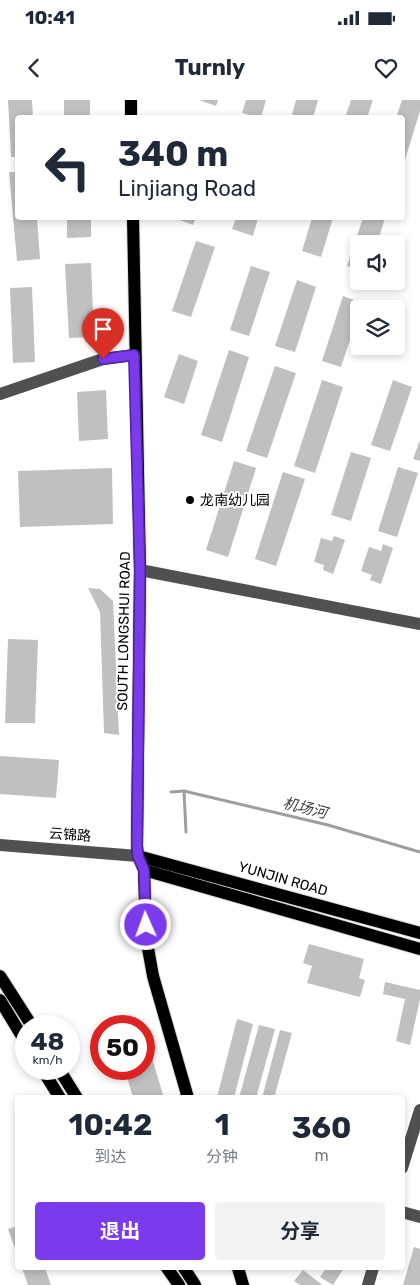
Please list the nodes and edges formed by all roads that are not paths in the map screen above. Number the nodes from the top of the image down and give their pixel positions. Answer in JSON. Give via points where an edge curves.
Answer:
{"nodes":[{"id":1,"x":131,"y":100,"type":"edge"},
{"id":2,"x":131,"y":115,"type":"edge"},
{"id":3,"x":133,"y":220,"type":"edge"},
{"id":4,"x":134,"y":355,"type":"junction"},
{"id":5,"x":0,"y":394,"type":"edge"},
{"id":6,"x":140,"y":570,"type":"junction"},
{"id":7,"x":420,"y":624,"type":"edge"},
{"id":8,"x":0,"y":845,"type":"edge"},
{"id":9,"x":138,"y":856,"type":"junction"},
{"id":10,"x":144,"y":870,"type":"junction"},
{"id":11,"x":420,"y":933,"type":"edge"},
{"id":12,"x":420,"y":949,"type":"edge"},
{"id":13,"x":0,"y":976,"type":"edge"},
{"id":14,"x":0,"y":1000,"type":"edge"},
{"id":15,"x":25,"y":1015,"type":"edge"},
{"id":16,"x":15,"y":1025,"type":"edge"},
{"id":17,"x":49,"y":1080,"type":"edge"},
{"id":18,"x":66,"y":1080,"type":"edge"},
{"id":19,"x":58,"y":1095,"type":"edge"},
{"id":20,"x":75,"y":1095,"type":"edge"},
{"id":21,"x":187,"y":1095,"type":"edge"},
{"id":22,"x":420,"y":1110,"type":"edge"},
{"id":23,"x":405,"y":1158,"type":"edge"},
{"id":24,"x":405,"y":1213,"type":"edge"},
{"id":25,"x":420,"y":1217,"type":"edge"},
{"id":26,"x":169,"y":1270,"type":"edge"},
{"id":27,"x":185,"y":1270,"type":"edge"},
{"id":28,"x":239,"y":1270,"type":"edge"},
{"id":29,"x":372,"y":1270,"type":"edge"},
{"id":30,"x":178,"y":1285,"type":"edge"},
{"id":31,"x":195,"y":1285,"type":"edge"},
{"id":32,"x":243,"y":1285,"type":"edge"},
{"id":33,"x":368,"y":1285,"type":"edge"}],
"edges":[{"from":1,"to":2,"type":"main road"},
{"from":3,"to":4,"type":"main road","name":"SOUTH LONGSHUI ROAD"},
{"from":4,"to":5,"type":"street","via":[[103,359]]},
{"from":4,"to":6,"type":"main road","name":"SOUTH LONGSHUI ROAD"},
{"from":6,"to":7,"type":"street"},
{"from":6,"to":9,"type":"main road","name":"SOUTH LONGSHUI ROAD"},
{"from":8,"to":9,"type":"street","name":"云锦路"},
{"from":9,"to":10,"type":"main road","name":"SOUTH LONGSHUI ROAD"},
{"from":9,"to":11,"type":"main road","name":"YUNJIN ROAD"},
{"from":10,"to":12,"type":"main road"},
{"from":10,"to":21,"type":"main road","name":"SOUTH LONGSHUI ROAD","via":[[152,976]]},
{"from":13,"to":15,"type":"main road"},
{"from":14,"to":16,"type":"main road"},
{"from":17,"to":19,"type":"main road"},
{"from":18,"to":20,"type":"main road"},
{"from":22,"to":23,"type":"street"},
{"from":24,"to":25,"type":"street"},
{"from":26,"to":30,"type":"main road"},
{"from":27,"to":31,"type":"main road"},
{"from":28,"to":32,"type":"main road"},
{"from":29,"to":33,"type":"street"}]}
